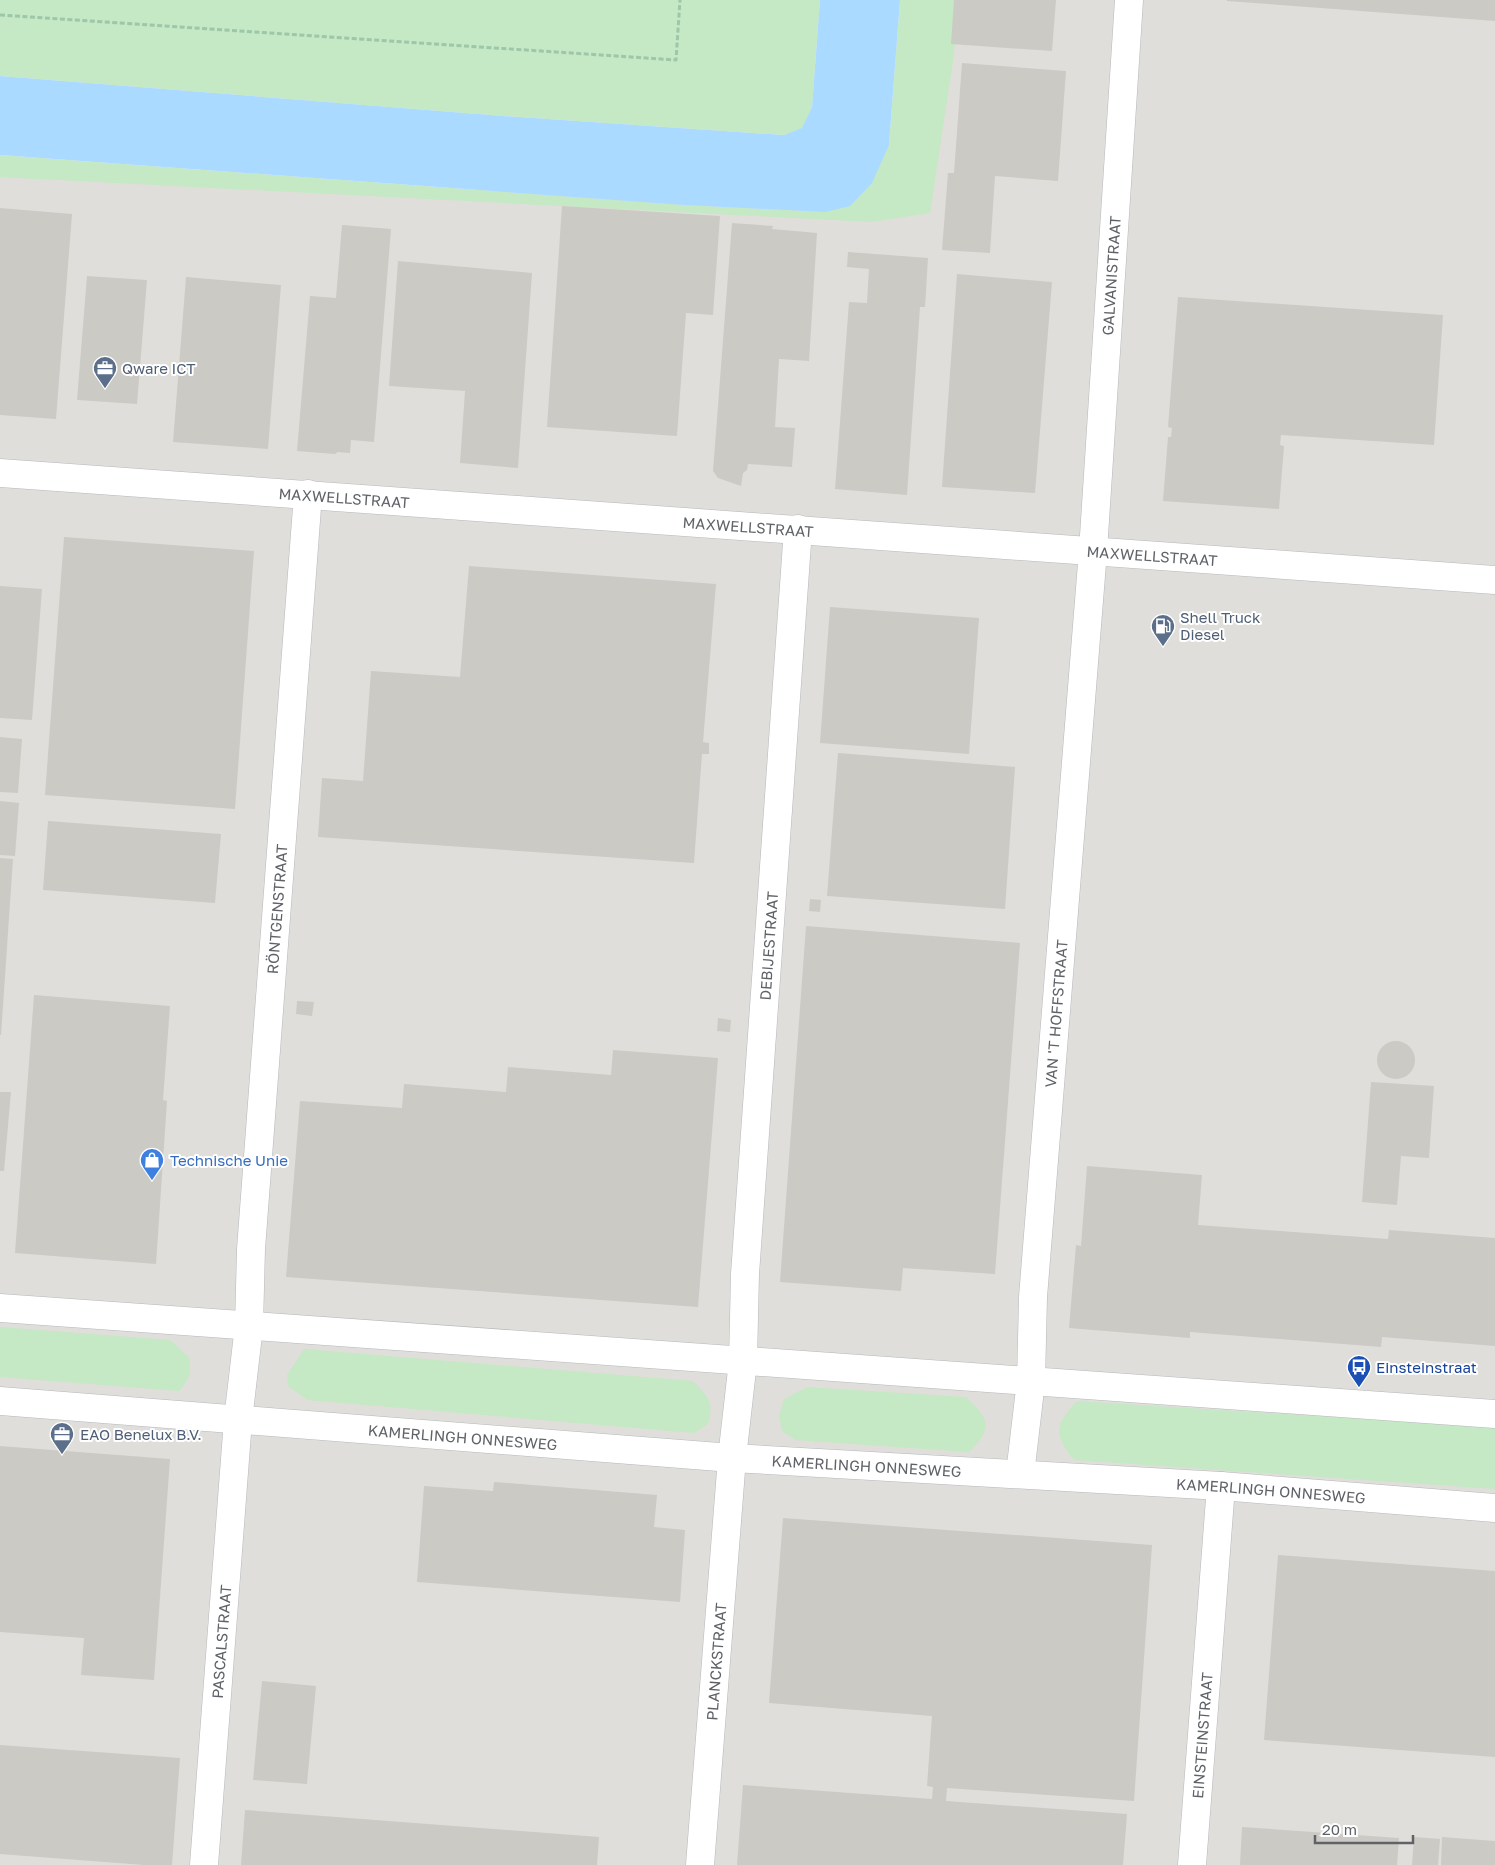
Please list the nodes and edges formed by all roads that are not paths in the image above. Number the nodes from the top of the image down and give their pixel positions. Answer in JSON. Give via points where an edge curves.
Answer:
{"nodes":[{"id":1,"x":1129,"y":0,"type":"edge"},
{"id":2,"x":0,"y":473,"type":"edge"},
{"id":3,"x":308,"y":494,"type":"junction"},
{"id":4,"x":798,"y":528,"type":"junction"},
{"id":5,"x":1093,"y":551,"type":"junction"},
{"id":6,"x":1495,"y":580,"type":"edge"},
{"id":7,"x":0,"y":1308,"type":"edge"},
{"id":8,"x":249,"y":1326,"type":"junction"},
{"id":9,"x":743,"y":1361,"type":"junction"},
{"id":10,"x":1031,"y":1381,"type":"junction"},
{"id":11,"x":0,"y":1402,"type":"edge"},
{"id":12,"x":1495,"y":1414,"type":"edge"},
{"id":13,"x":238,"y":1420,"type":"junction"},
{"id":14,"x":732,"y":1458,"type":"junction"},
{"id":15,"x":1020,"y":1474,"type":"junction"},
{"id":16,"x":1221,"y":1486,"type":"junction"},
{"id":17,"x":1495,"y":1508,"type":"edge"},
{"id":18,"x":204,"y":1865,"type":"edge"},
{"id":19,"x":700,"y":1865,"type":"edge"},
{"id":20,"x":1192,"y":1865,"type":"edge"}],
"edges":[{"from":1,"to":5,"type":"street","name":"GALVANISTRAAT"},
{"from":2,"to":3,"type":"street","name":"MAXWELLSTRAAT"},
{"from":3,"to":4,"type":"street","name":"MAXWELLSTRAAT"},
{"from":3,"to":8,"type":"street","name":"RÖNTGENSTRAAT","via":[[251,1249]]},
{"from":4,"to":5,"type":"street","name":"MAXWELLSTRAAT"},
{"from":4,"to":9,"type":"street","name":"DEBIJESTRAAT","via":[[745,1274]]},
{"from":5,"to":6,"type":"street","name":"MAXWELLSTRAAT"},
{"from":5,"to":10,"type":"street","name":"VAN 'T HOFFSTRAAT","via":[[1033,1296]]},
{"from":7,"to":8,"type":"street"},
{"from":8,"to":9,"type":"street"},
{"from":8,"to":13,"type":"street"},
{"from":9,"to":10,"type":"street"},
{"from":9,"to":14,"type":"street","name":"DEBIJESTRAAT"},
{"from":10,"to":12,"type":"street"},
{"from":10,"to":15,"type":"street","name":"VAN 'T HOFFSTRAAT"},
{"from":11,"to":13,"type":"street","name":"KAMERLINGH ONNESWEG"},
{"from":13,"to":14,"type":"street","name":"KAMERLINGH ONNESWEG"},
{"from":13,"to":18,"type":"street","name":"PASCALSTRAAT"},
{"from":14,"to":15,"type":"street","name":"KAMERLINGH ONNESWEG"},
{"from":14,"to":19,"type":"street","name":"PLANCKSTRAAT"},
{"from":15,"to":16,"type":"street","name":"KAMERLINGH ONNESWEG"},
{"from":16,"to":17,"type":"street","name":"KAMERLINGH ONNESWEG"},
{"from":16,"to":20,"type":"street","name":"EINSTEINSTRAAT"}]}
